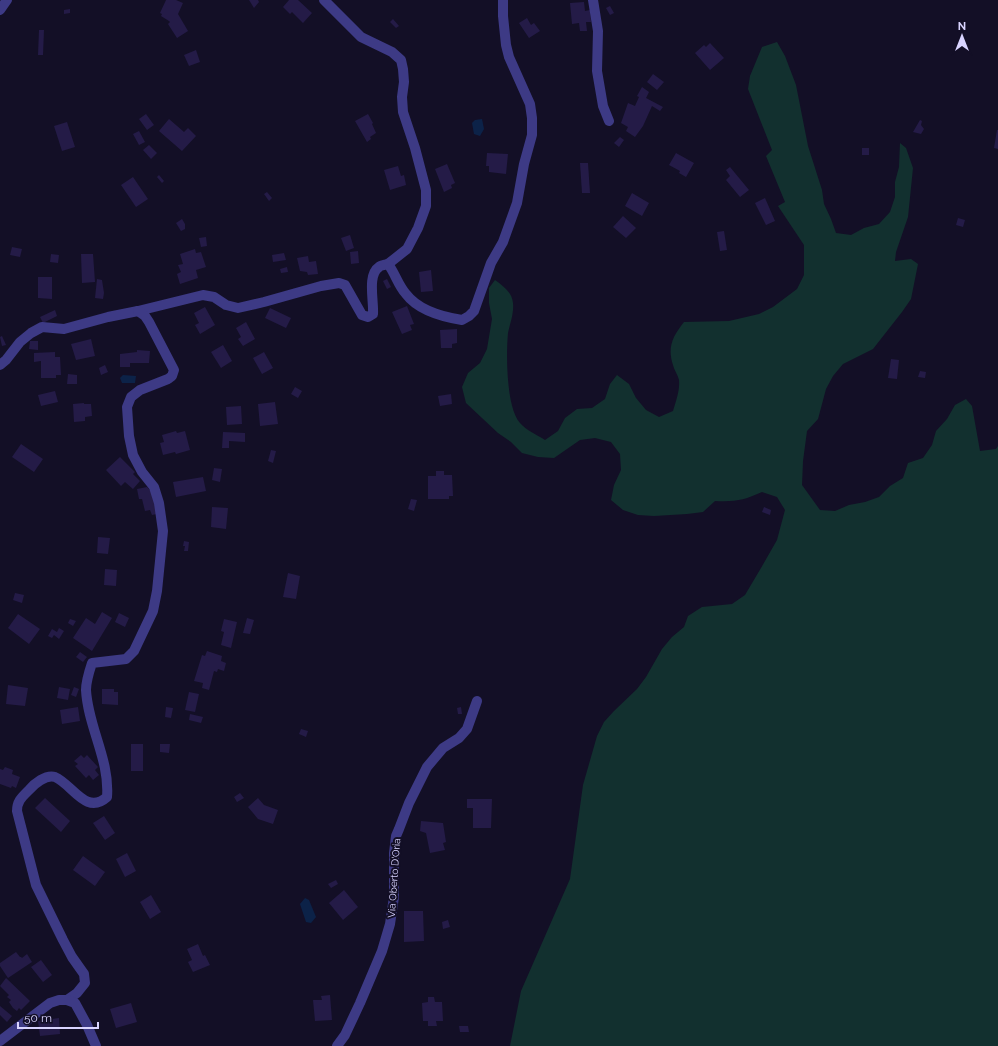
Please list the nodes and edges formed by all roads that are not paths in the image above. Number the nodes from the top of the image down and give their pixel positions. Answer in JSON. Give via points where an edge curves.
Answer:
{"nodes":[{"id":1,"x":7,"y":0,"type":"edge"},
{"id":2,"x":324,"y":0,"type":"edge"},
{"id":3,"x":503,"y":0,"type":"edge"},
{"id":4,"x":593,"y":0,"type":"edge"},
{"id":5,"x":0,"y":10,"type":"edge"},
{"id":6,"x":609,"y":120,"type":"dead end"},
{"id":7,"x":388,"y":264,"type":"junction"},
{"id":8,"x":138,"y":311,"type":"junction"},
{"id":9,"x":0,"y":365,"type":"edge"},
{"id":10,"x":477,"y":701,"type":"dead end"},
{"id":11,"x":67,"y":1000,"type":"junction"},
{"id":12,"x":0,"y":1041,"type":"edge"},
{"id":13,"x":96,"y":1046,"type":"edge"},
{"id":14,"x":337,"y":1046,"type":"edge"}],
"edges":[{"from":1,"to":5,"type":"street"},
{"from":2,"to":7,"type":"street","via":[[361,37],[392,52],[400,60],[403,69],[403,112],[426,190],[426,206],[407,249]]},
{"from":3,"to":7,"type":"street","via":[[506,45],[530,104],[532,135],[517,203],[474,311],[462,320],[436,313],[415,303],[405,294]]},
{"from":4,"to":6,"type":"street","via":[[598,32],[597,71],[603,106]]},
{"from":7,"to":8,"type":"street","via":[[379,266],[374,272],[373,314],[368,317],[362,314],[345,285],[339,283],[238,308],[203,295]]},
{"from":8,"to":9,"type":"street","via":[[108,316],[64,329],[42,327],[20,342]]},
{"from":8,"to":11,"type":"street","via":[[149,322],[174,370],[168,379],[140,390],[131,397],[126,407],[133,455],[142,472],[154,486],[163,530],[153,611],[134,651],[126,659],[92,663],[89,673],[86,689],[108,782],[107,797],[94,802],[83,799],[54,777],[46,777],[17,802],[36,885],[72,957],[84,974],[85,983]]},
{"from":10,"to":14,"type":"street","name":"Via Oberto D'Oria","via":[[467,729],[459,738],[443,748],[426,767],[409,803],[396,836],[394,897],[382,951],[345,1035]]},
{"from":11,"to":12,"type":"street","via":[[50,1003]]},
{"from":11,"to":13,"type":"street","via":[[75,1003]]}]}
